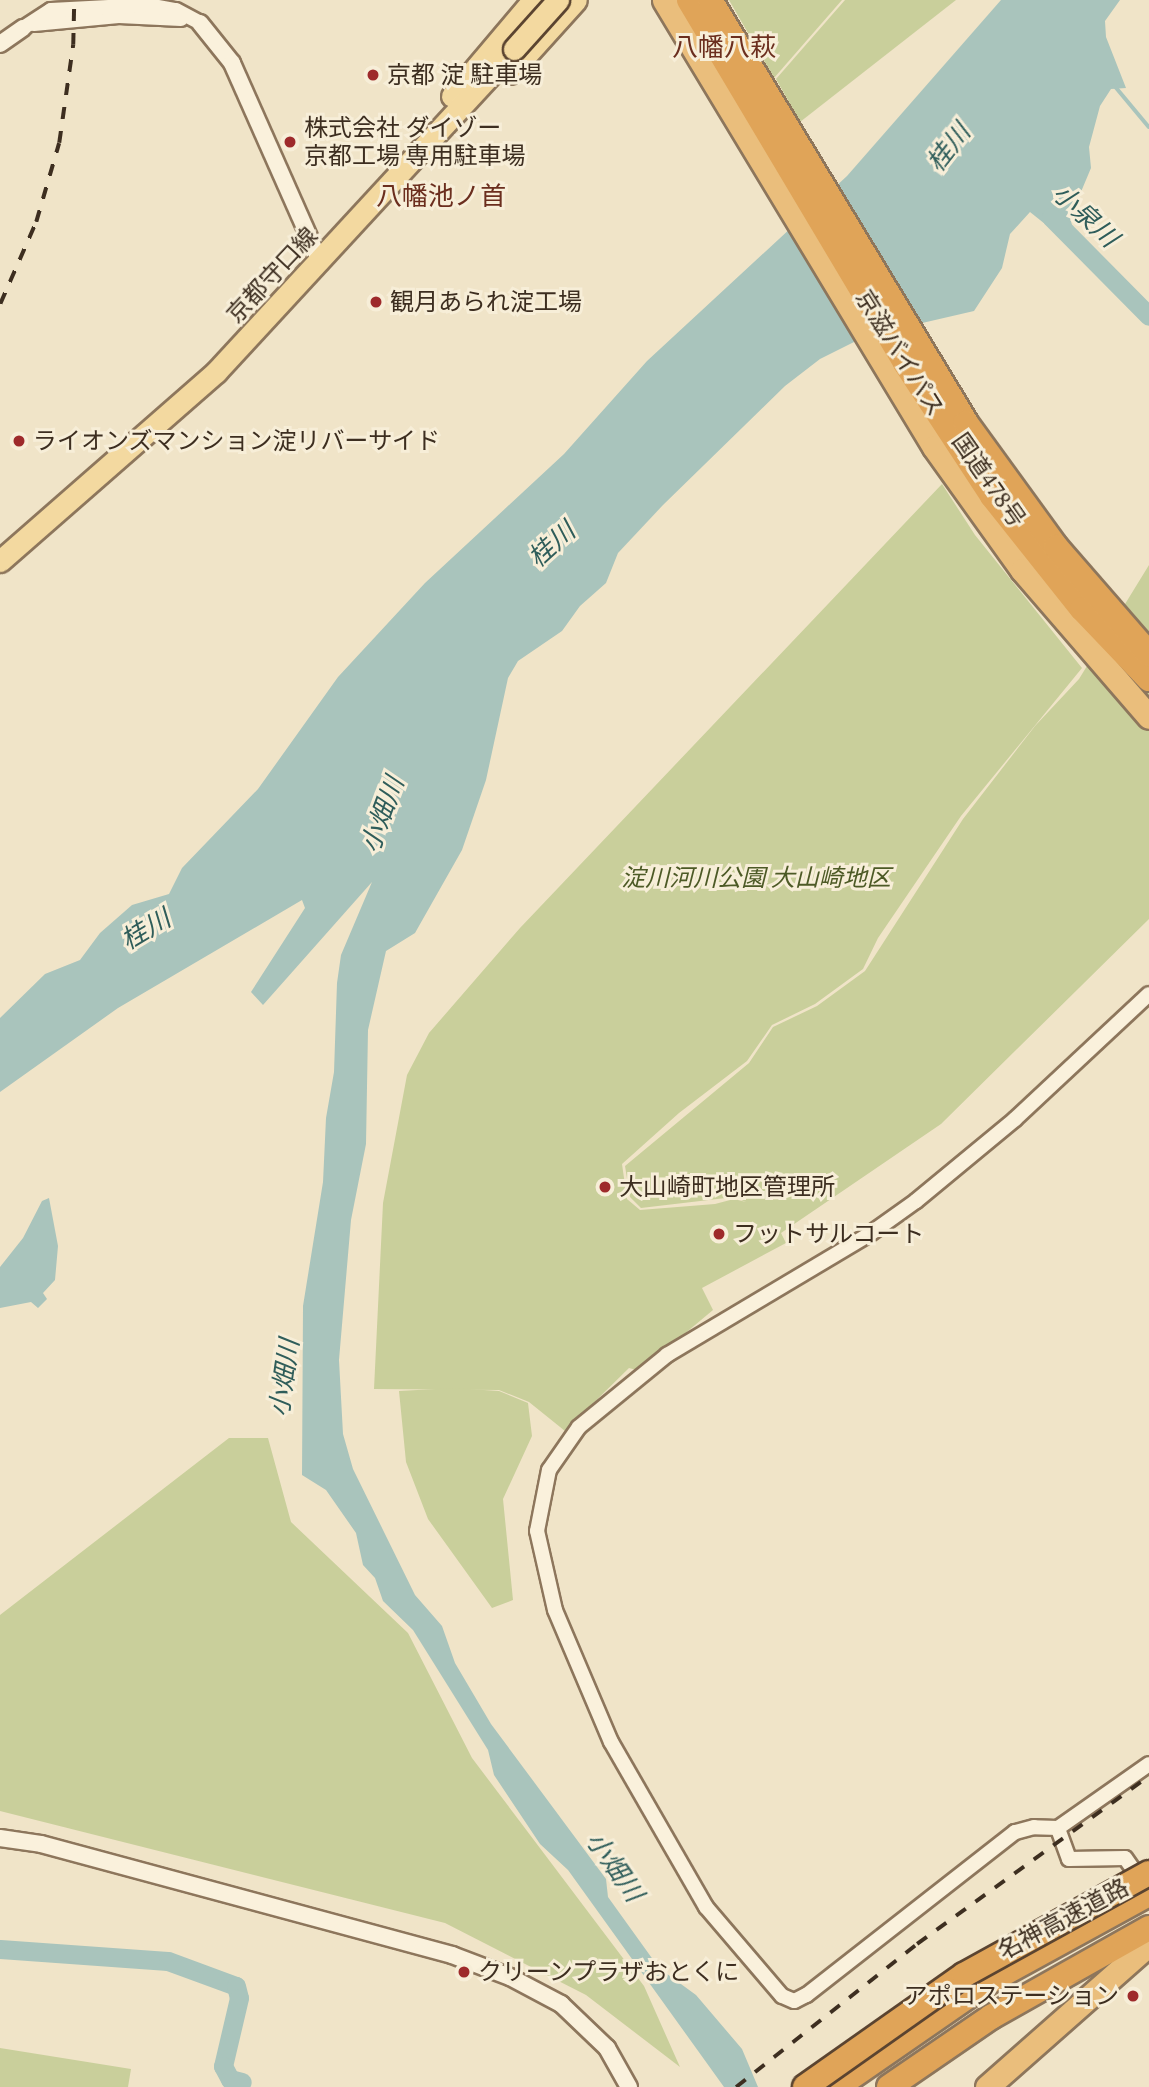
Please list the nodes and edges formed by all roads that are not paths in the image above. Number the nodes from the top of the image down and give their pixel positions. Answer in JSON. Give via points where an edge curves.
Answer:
{"nodes":[{"id":1,"x":533,"y":0,"type":"edge"},
{"id":2,"x":558,"y":0,"type":"edge"},
{"id":3,"x":576,"y":0,"type":"edge"},
{"id":4,"x":664,"y":0,"type":"edge"},
{"id":5,"x":689,"y":0,"type":"edge"},
{"id":6,"x":710,"y":0,"type":"edge"},
{"id":7,"x":200,"y":23,"type":"joint"},
{"id":8,"x":512,"y":23,"type":"junction"},
{"id":9,"x":23,"y":28,"type":"joint"},
{"id":10,"x":0,"y":44,"type":"edge"},
{"id":11,"x":540,"y":46,"type":"junction"},
{"id":12,"x":323,"y":259,"type":"junction"},
{"id":13,"x":0,"y":561,"type":"edge"},
{"id":14,"x":1082,"y":609,"type":"junction"},
{"id":15,"x":1149,"y":654,"type":"edge"},
{"id":16,"x":1149,"y":679,"type":"edge"},
{"id":17,"x":1149,"y":688,"type":"edge"},
{"id":18,"x":1149,"y":716,"type":"edge"},
{"id":19,"x":1144,"y":995,"type":"edge"},
{"id":20,"x":1149,"y":1764,"type":"edge"},
{"id":21,"x":1058,"y":1828,"type":"junction"},
{"id":22,"x":0,"y":1838,"type":"edge"},
{"id":23,"x":1149,"y":1873,"type":"edge"},
{"id":24,"x":1149,"y":1893,"type":"edge"},
{"id":25,"x":1149,"y":1928,"type":"edge"},
{"id":26,"x":1149,"y":1944,"type":"edge"},
{"id":27,"x":629,"y":2087,"type":"edge"},
{"id":28,"x":805,"y":2087,"type":"edge"},
{"id":29,"x":836,"y":2087,"type":"edge"},
{"id":30,"x":889,"y":2087,"type":"edge"},
{"id":31,"x":986,"y":2087,"type":"edge"}],
"edges":[{"from":1,"to":8,"type":"main road"},
{"from":2,"to":12,"type":"main road","name":"京都守口線","bridge":true},
{"from":3,"to":11,"type":"main road"},
{"from":4,"to":18,"type":"highway","name":"国道478号","via":[[934,447],[1062,621]]},
{"from":5,"to":14,"type":"highway","name":"京滋バイパス","via":[[918,383],[992,496]]},
{"from":6,"to":15,"type":"highway","name":"京滋バイパス","via":[[966,424],[1055,547]]},
{"from":7,"to":9,"type":"street","via":[[176,10],[147,5],[51,10]]},
{"from":7,"to":12,"type":"street","via":[[232,62]]},
{"from":8,"to":11,"type":"street"},
{"from":8,"to":12,"type":"main road","via":[[353,209]]},
{"from":9,"to":10,"type":"street"},
{"from":11,"to":12,"type":"main road","via":[[349,244]]},
{"from":12,"to":13,"type":"main road","name":"京都守口線","via":[[216,372]]},
{"from":14,"to":16,"type":"highway","name":"京滋バイパス"},
{"from":14,"to":17,"type":"highway"},
{"from":19,"to":21,"type":"street","via":[[1015,1119],[916,1201],[867,1236],[667,1354],[579,1427],[549,1470],[539,1511],[540,1552],[552,1599],[611,1742],[706,1907],[782,1996],[794,2001],[806,1995],[1015,1832]]},
{"from":20,"to":21,"type":"street"},
{"from":21,"to":24,"type":"street","via":[[1069,1859],[1125,1858]]},
{"from":22,"to":27,"type":"street","via":[[33,1842],[452,1955],[510,1977],[561,2004],[607,2048]]},
{"from":23,"to":28,"type":"highway","name":"名神高速道路","bridge":true,"via":[[974,1968]]},
{"from":24,"to":29,"type":"highway","name":"名神高速道路","via":[[990,1981]]},
{"from":25,"to":30,"type":"highway","name":"名神高速道路","via":[[991,2017]]},
{"from":26,"to":31,"type":"highway"}]}
